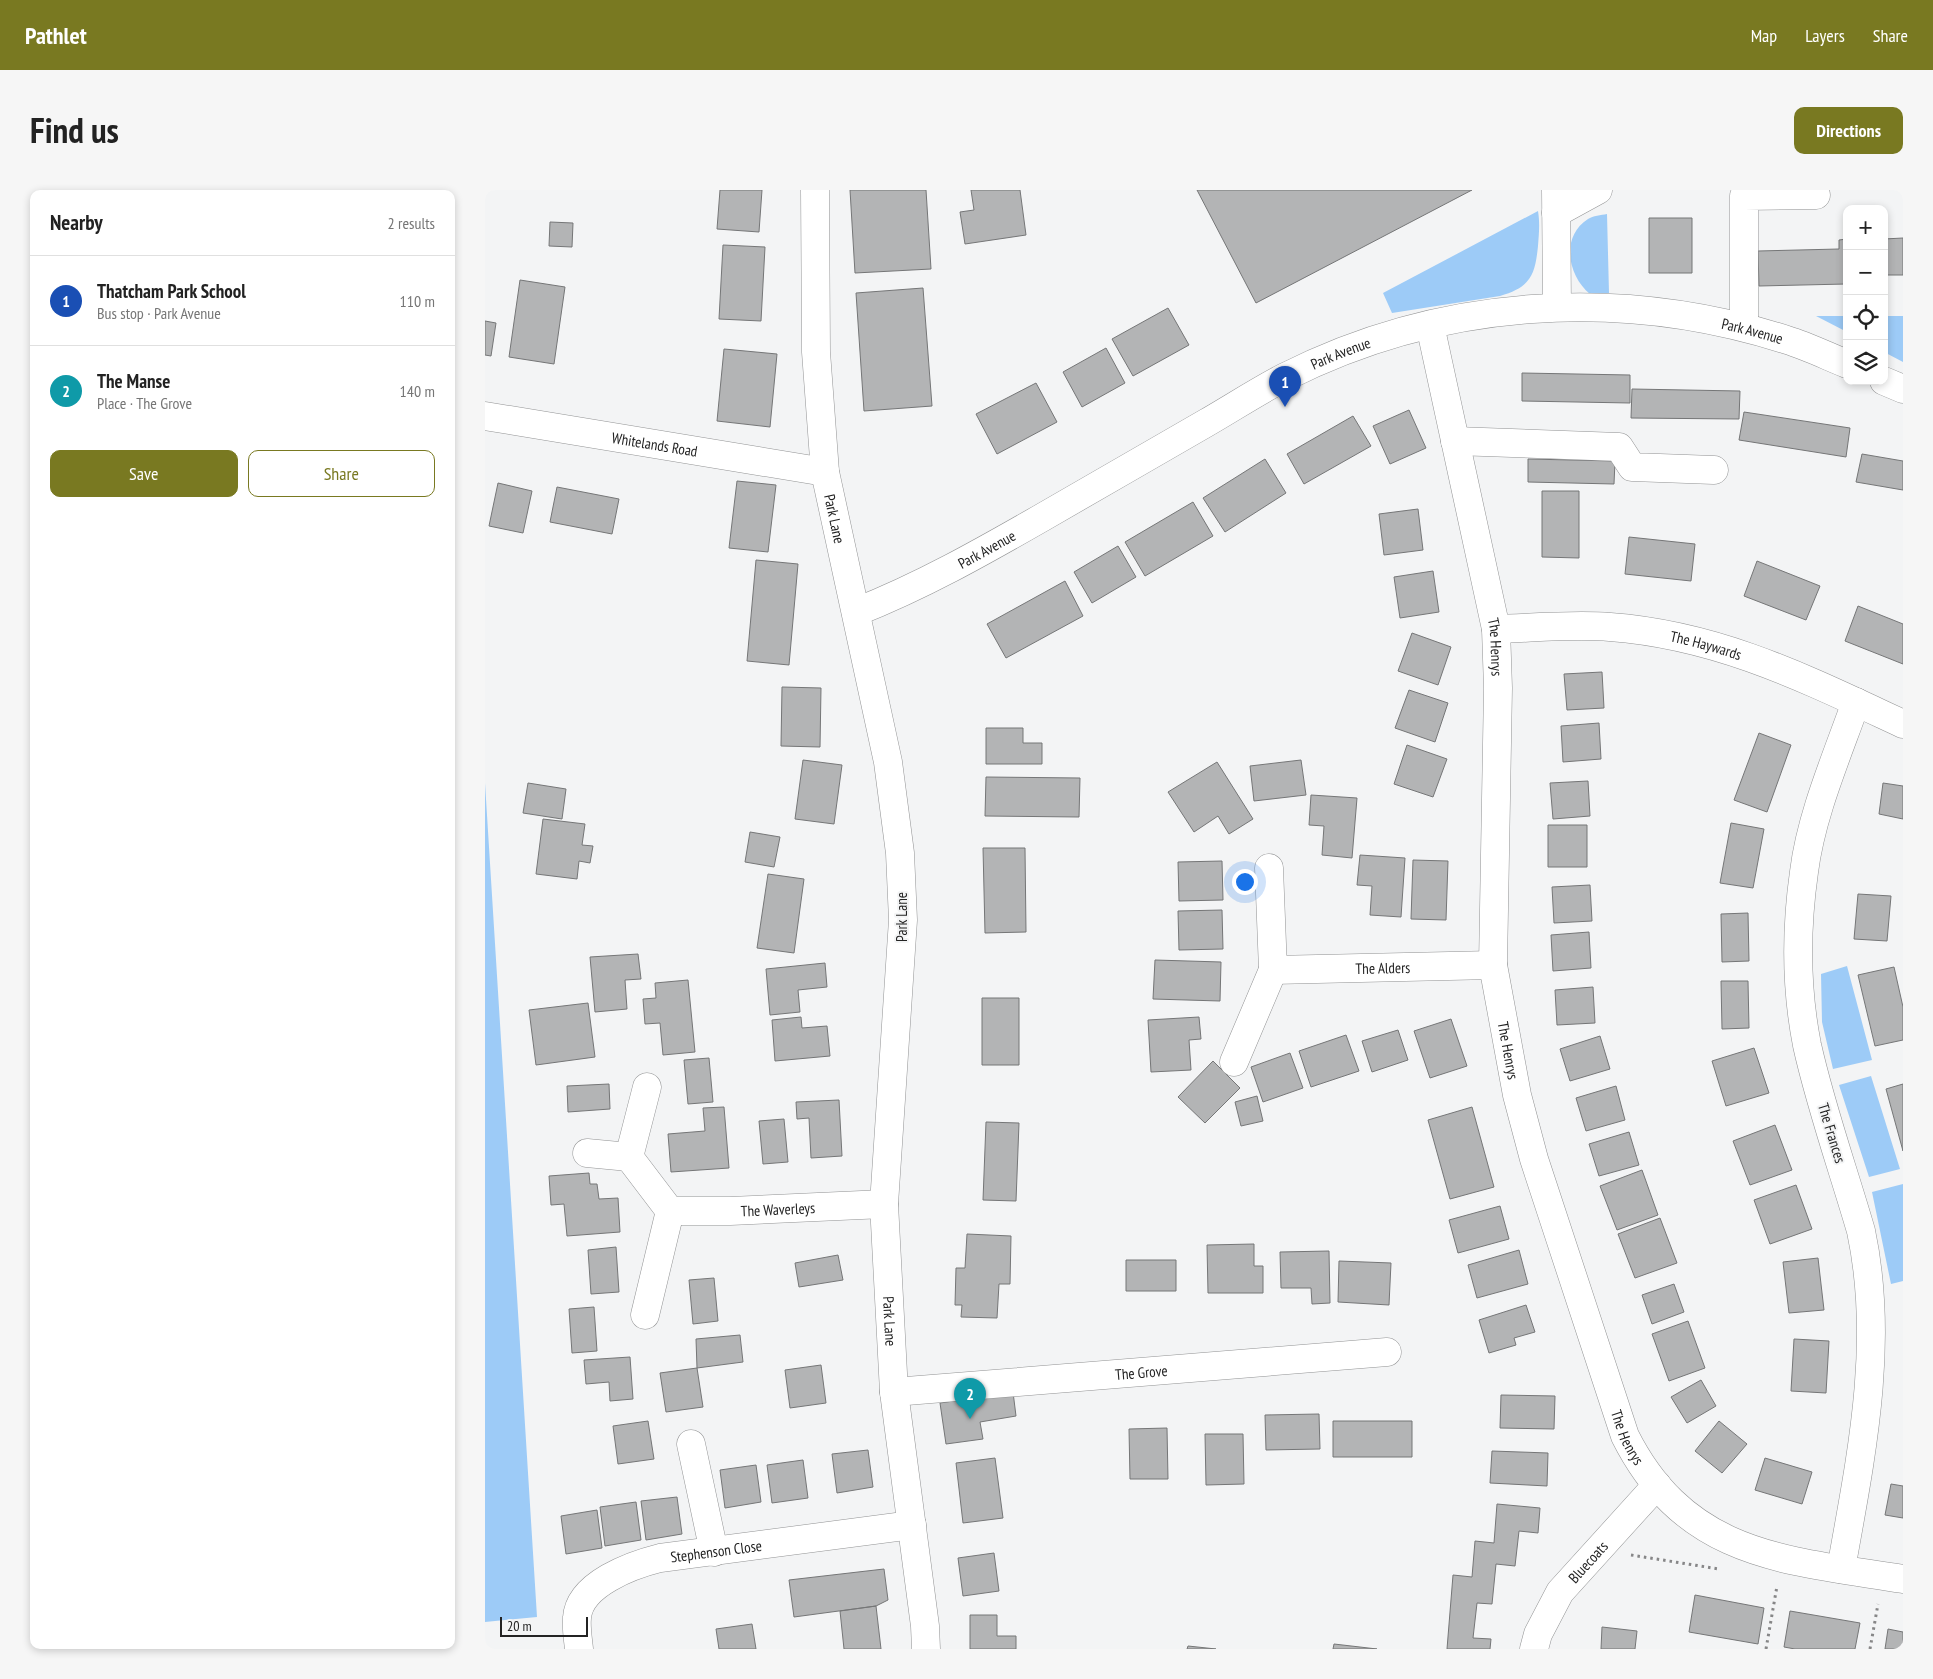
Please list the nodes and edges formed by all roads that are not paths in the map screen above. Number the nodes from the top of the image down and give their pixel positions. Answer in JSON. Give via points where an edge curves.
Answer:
{"nodes":[{"id":1,"x":815,"y":190,"type":"edge"},
{"id":2,"x":1598,"y":190,"type":"edge"},
{"id":3,"x":1816,"y":195,"type":"dead end"},
{"id":4,"x":1557,"y":201,"type":"edge"},
{"id":5,"x":1557,"y":306,"type":"junction"},
{"id":6,"x":1430,"y":325,"type":"junction"},
{"id":7,"x":1744,"y":327,"type":"junction"},
{"id":8,"x":1843,"y":362,"type":"edge"},
{"id":9,"x":1888,"y":383,"type":"edge"},
{"id":10,"x":1903,"y":389,"type":"edge"},
{"id":11,"x":485,"y":416,"type":"edge"},
{"id":12,"x":1455,"y":441,"type":"junction"},
{"id":13,"x":1714,"y":470,"type":"dead end"},
{"id":14,"x":825,"y":472,"type":"junction"},
{"id":15,"x":856,"y":612,"type":"junction"},
{"id":16,"x":1497,"y":629,"type":"junction"},
{"id":17,"x":1856,"y":702,"type":"junction"},
{"id":18,"x":1903,"y":724,"type":"edge"},
{"id":19,"x":1269,"y":868,"type":"dead end"},
{"id":20,"x":1493,"y":965,"type":"junction"},
{"id":21,"x":1273,"y":970,"type":"junction"},
{"id":22,"x":1234,"y":1062,"type":"dead end"},
{"id":23,"x":647,"y":1087,"type":"dead end"},
{"id":24,"x":587,"y":1153,"type":"dead end"},
{"id":25,"x":629,"y":1157,"type":"junction"},
{"id":26,"x":884,"y":1204,"type":"junction"},
{"id":27,"x":670,"y":1211,"type":"junction"},
{"id":28,"x":645,"y":1315,"type":"dead end"},
{"id":29,"x":1387,"y":1352,"type":"dead end"},
{"id":30,"x":894,"y":1392,"type":"junction"},
{"id":31,"x":691,"y":1444,"type":"dead end"},
{"id":32,"x":1657,"y":1485,"type":"junction"},
{"id":33,"x":912,"y":1525,"type":"junction"},
{"id":34,"x":714,"y":1552,"type":"junction"},
{"id":35,"x":1841,"y":1569,"type":"junction"},
{"id":36,"x":1903,"y":1579,"type":"edge"},
{"id":37,"x":579,"y":1649,"type":"edge"},
{"id":38,"x":926,"y":1649,"type":"edge"},
{"id":39,"x":1534,"y":1649,"type":"edge"}],
"edges":[{"from":1,"to":14,"type":"street","name":"Park Lane","via":[[816,352]]},
{"from":2,"to":4,"type":"street"},
{"from":3,"to":7,"type":"street","via":[[1744,196]]},
{"from":4,"to":5,"type":"street"},
{"from":5,"to":6,"type":"street","name":"Park Avenue"},
{"from":5,"to":7,"type":"street","name":"Park Avenue","via":[[1625,308]]},
{"from":6,"to":12,"type":"street","name":"The Henrys"},
{"from":6,"to":15,"type":"street","name":"Park Avenue","via":[[1363,342],[1285,377],[949,571]]},
{"from":7,"to":8,"type":"street","name":"Park Avenue","via":[[1790,340]]},
{"from":9,"to":10,"type":"street"},
{"from":11,"to":14,"type":"street","name":"Whitelands Road"},
{"from":12,"to":13,"type":"street","via":[[1619,447],[1631,467]]},
{"from":12,"to":16,"type":"street","name":"The Henrys"},
{"from":14,"to":15,"type":"street","name":"Park Lane"},
{"from":15,"to":26,"type":"street","name":"Park Lane","via":[[888,762],[900,853],[903,920]]},
{"from":16,"to":17,"type":"street","name":"The Haywards","via":[[1608,626],[1693,639],[1771,664]]},
{"from":16,"to":20,"type":"street","name":"The Henrys"},
{"from":17,"to":18,"type":"street","name":"The Haywards"},
{"from":17,"to":35,"type":"street","name":"The Frances","via":[[1823,794],[1804,871],[1799,937],[1799,973],[1807,1043],[1861,1231],[1871,1316],[1865,1432]]},
{"from":19,"to":21,"type":"street"},
{"from":20,"to":21,"type":"street","name":"The Alders"},
{"from":20,"to":32,"type":"street","name":"The Henrys","via":[[1517,1095],[1533,1159],[1625,1436],[1638,1461]]},
{"from":21,"to":22,"type":"street"},
{"from":23,"to":25,"type":"street"},
{"from":24,"to":25,"type":"street"},
{"from":25,"to":27,"type":"street"},
{"from":26,"to":27,"type":"street","name":"The Waverleys"},
{"from":26,"to":30,"type":"street","name":"Park Lane"},
{"from":27,"to":28,"type":"street"},
{"from":29,"to":30,"type":"street","name":"The Grove"},
{"from":30,"to":33,"type":"street","name":"Park Lane"},
{"from":31,"to":34,"type":"street"},
{"from":32,"to":35,"type":"street","name":"The Henrys","via":[[1720,1537],[1776,1558]]},
{"from":32,"to":39,"type":"street","name":"Bluecoats","via":[[1560,1592],[1538,1634]]},
{"from":33,"to":34,"type":"street","name":"Stephenson Close"},
{"from":33,"to":38,"type":"street","name":"Park Lane"},
{"from":34,"to":37,"type":"street","name":"Stephenson Close","via":[[652,1560],[600,1583],[579,1609]]},
{"from":35,"to":36,"type":"street","name":"The Henrys"}]}
